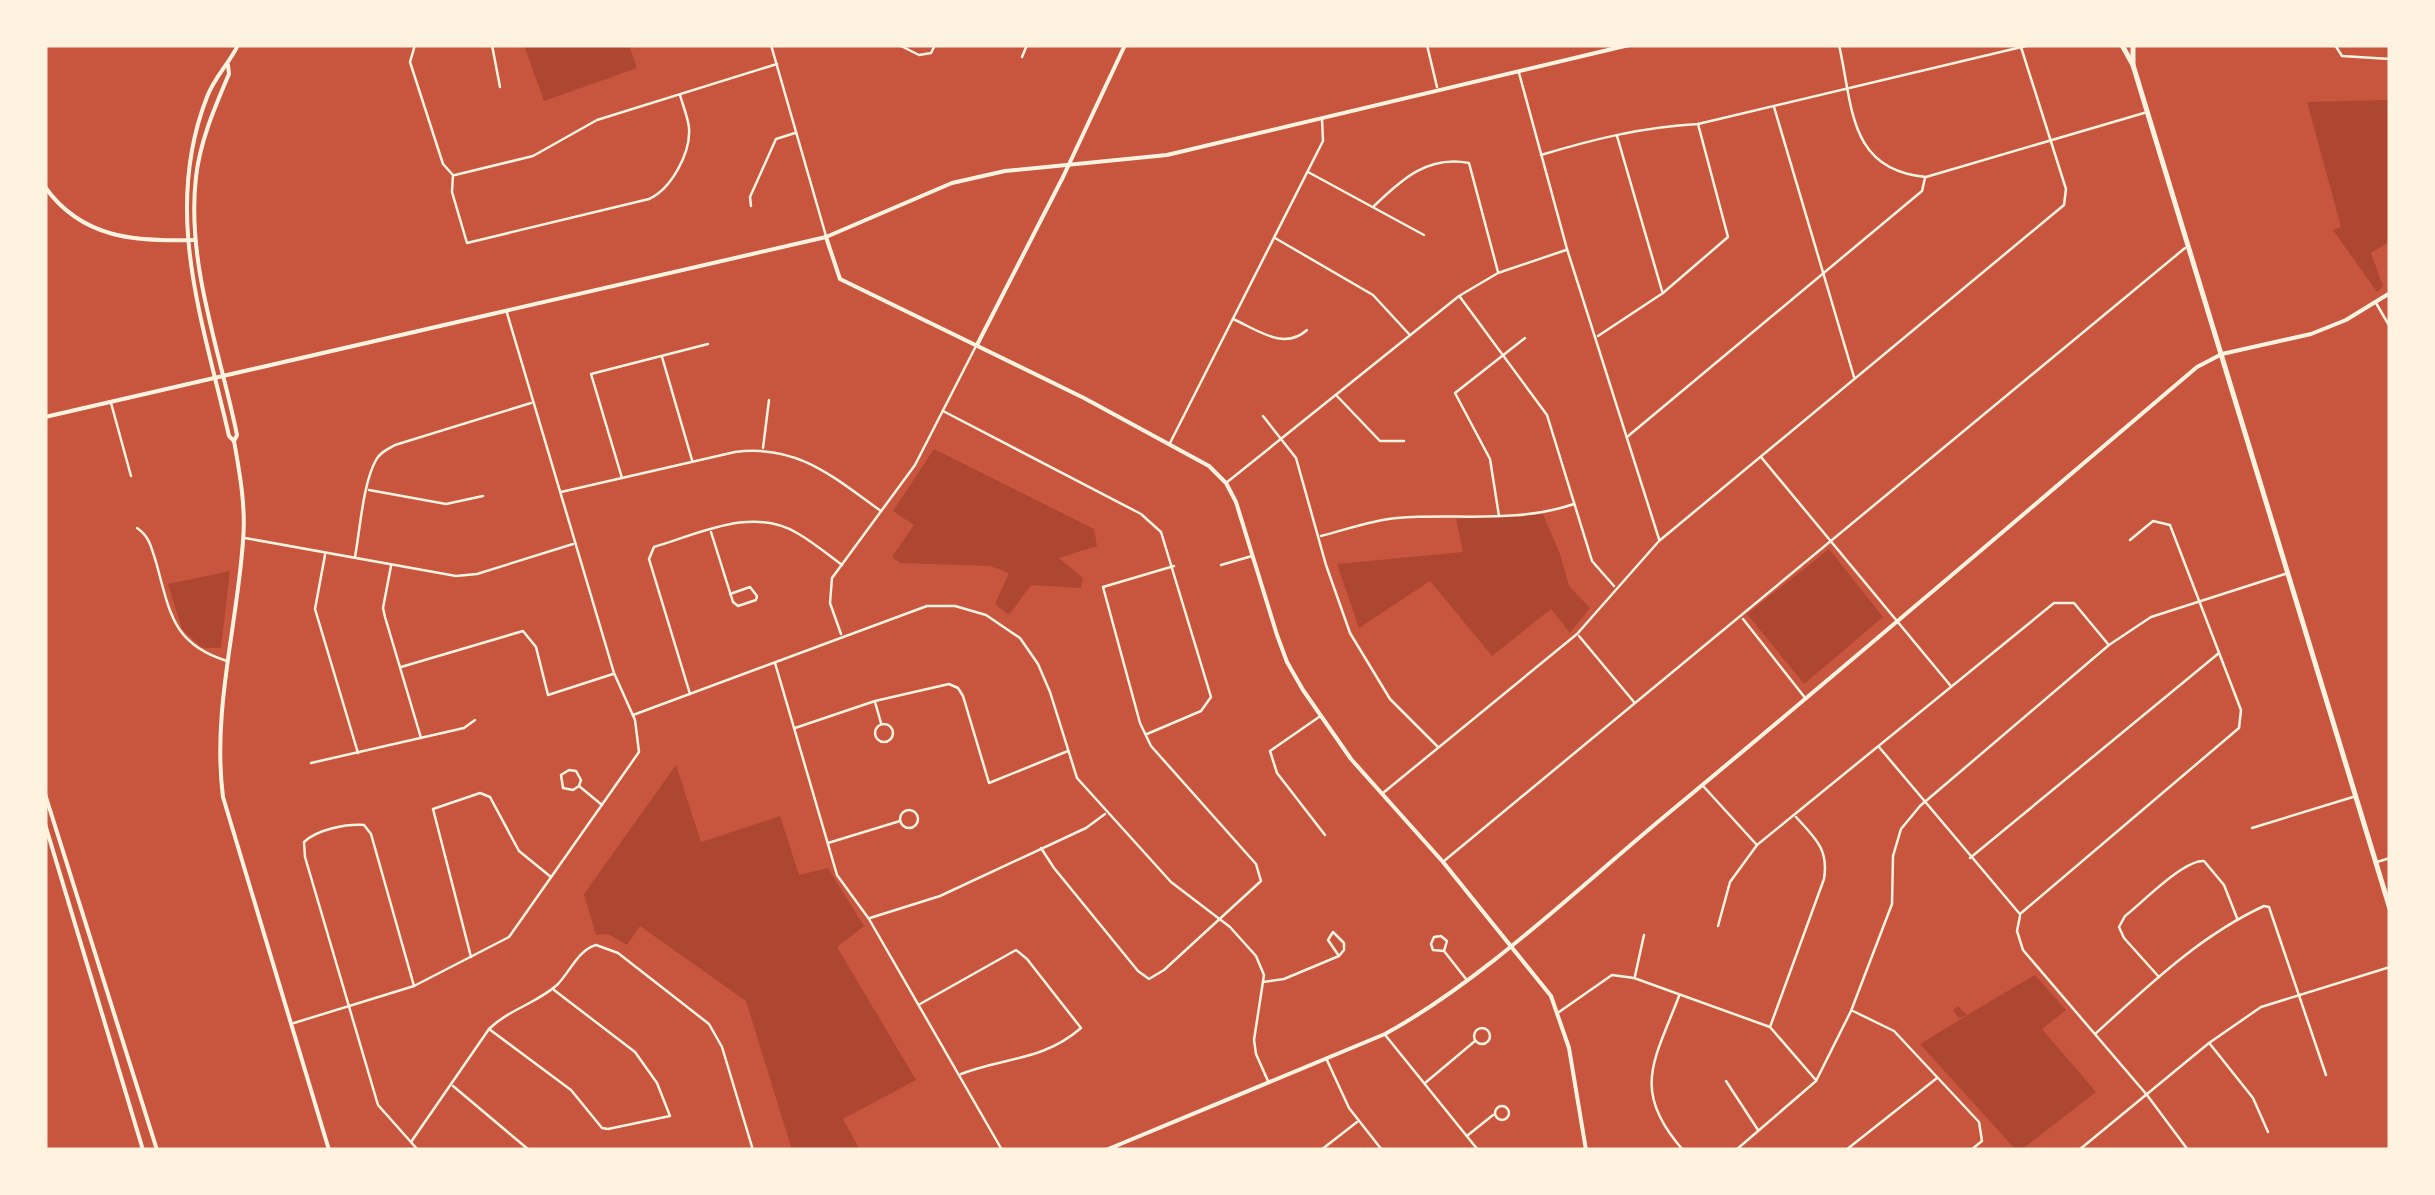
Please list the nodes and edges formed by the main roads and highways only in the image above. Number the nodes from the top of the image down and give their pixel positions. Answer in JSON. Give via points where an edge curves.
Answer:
{"nodes":[{"id":1,"x":238,"y":45,"type":"edge"},
{"id":2,"x":1126,"y":45,"type":"edge"},
{"id":3,"x":1630,"y":45,"type":"edge"},
{"id":4,"x":2122,"y":45,"type":"edge"},
{"id":5,"x":2134,"y":45,"type":"edge"},
{"id":6,"x":2133,"y":65,"type":"junction"},
{"id":7,"x":228,"y":66,"type":"junction"},
{"id":8,"x":1069,"y":166,"type":"junction"},
{"id":9,"x":45,"y":187,"type":"edge"},
{"id":10,"x":826,"y":236,"type":"junction"},
{"id":11,"x":186,"y":240,"type":"junction"},
{"id":12,"x":196,"y":240,"type":"junction"},
{"id":13,"x":2390,"y":293,"type":"edge"},
{"id":14,"x":205,"y":295,"type":"junction"},
{"id":15,"x":197,"y":297,"type":"junction"},
{"id":16,"x":977,"y":345,"type":"junction"},
{"id":17,"x":2220,"y":355,"type":"junction"},
{"id":18,"x":225,"y":376,"type":"junction"},
{"id":19,"x":216,"y":378,"type":"junction"},
{"id":20,"x":45,"y":418,"type":"edge"},
{"id":21,"x":234,"y":440,"type":"junction"},
{"id":22,"x":45,"y":794,"type":"edge"},
{"id":23,"x":45,"y":824,"type":"edge"},
{"id":24,"x":2390,"y":909,"type":"edge"},
{"id":25,"x":1510,"y":944,"type":"junction"},
{"id":26,"x":1117,"y":1148,"type":"edge"},
{"id":27,"x":143,"y":1150,"type":"edge"},
{"id":28,"x":156,"y":1150,"type":"edge"},
{"id":29,"x":329,"y":1150,"type":"edge"},
{"id":30,"x":1106,"y":1150,"type":"edge"},
{"id":31,"x":1586,"y":1150,"type":"edge"}],
"edges":[{"from":1,"to":7,"type":"main road"},
{"from":2,"to":8,"type":"main road"},
{"from":3,"to":8,"type":"main road","via":[[1167,156]]},
{"from":4,"to":6,"type":"main road"},
{"from":5,"to":6,"type":"main road"},
{"from":6,"to":17,"type":"main road"},
{"from":7,"to":11,"type":"main road","via":[[208,93],[196,128],[186,181]]},
{"from":7,"to":12,"type":"main road","via":[[196,174]]},
{"from":8,"to":10,"type":"main road","via":[[952,182]]},
{"from":8,"to":16,"type":"main road"},
{"from":9,"to":11,"type":"main road","via":[[94,229],[141,241]]},
{"from":10,"to":16,"type":"main road","via":[[840,279]]},
{"from":10,"to":18,"type":"main road"},
{"from":11,"to":12,"type":"main road"},
{"from":11,"to":15,"type":"main road"},
{"from":12,"to":14,"type":"main road"},
{"from":13,"to":17,"type":"main road","via":[[2310,334]]},
{"from":14,"to":15,"type":"main road"},
{"from":14,"to":18,"type":"main road"},
{"from":15,"to":19,"type":"main road"},
{"from":16,"to":25,"type":"main road","via":[[1170,444],[1226,482],[1287,662],[1320,716]]},
{"from":17,"to":24,"type":"main road"},
{"from":17,"to":25,"type":"main road"},
{"from":18,"to":19,"type":"main road"},
{"from":18,"to":21,"type":"main road"},
{"from":19,"to":20,"type":"main road"},
{"from":19,"to":21,"type":"main road"},
{"from":21,"to":29,"type":"main road","via":[[244,538],[218,759],[223,796]]},
{"from":22,"to":28,"type":"main road"},
{"from":23,"to":27,"type":"main road"},
{"from":25,"to":26,"type":"main road","via":[[1418,1016],[1384,1034]]},
{"from":25,"to":31,"type":"main road","via":[[1559,1012]]},
{"from":26,"to":30,"type":"main road"}]}
